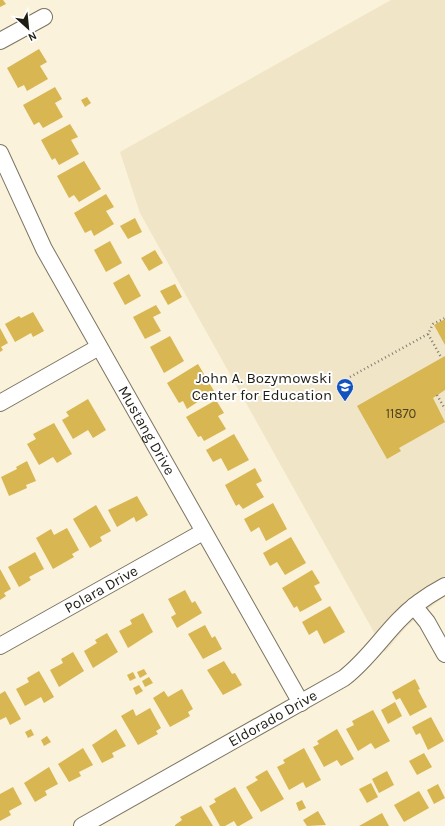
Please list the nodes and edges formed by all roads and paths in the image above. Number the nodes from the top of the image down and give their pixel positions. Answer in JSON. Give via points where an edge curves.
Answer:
{"nodes":[{"id":1,"x":44,"y":16,"type":"dead end"},
{"id":2,"x":0,"y":41,"type":"edge"},
{"id":3,"x":1,"y":158,"type":"edge"},
{"id":4,"x":445,"y":318,"type":"edge"},
{"id":5,"x":428,"y":334,"type":"junction"},
{"id":6,"x":99,"y":347,"type":"junction"},
{"id":7,"x":441,"y":357,"type":"dead end"},
{"id":8,"x":350,"y":377,"type":"dead end"},
{"id":9,"x":438,"y":395,"type":"dead end"},
{"id":10,"x":0,"y":402,"type":"edge"},
{"id":11,"x":445,"y":409,"type":"edge"},
{"id":12,"x":202,"y":532,"type":"junction"},
{"id":13,"x":445,"y":586,"type":"edge"},
{"id":14,"x":414,"y":606,"type":"junction"},
{"id":15,"x":0,"y":646,"type":"edge"},
{"id":16,"x":445,"y":654,"type":"edge"},
{"id":17,"x":300,"y":703,"type":"junction"},
{"id":18,"x":82,"y":826,"type":"edge"}],
"edges":[{"from":1,"to":2,"type":"street"},
{"from":3,"to":6,"type":"street","name":"Mustang Drive","via":[[44,249]]},
{"from":4,"to":5,"type":"path","via":[[433,324]]},
{"from":5,"to":7,"type":"path"},
{"from":5,"to":8,"type":"path"},
{"from":6,"to":10,"type":"street"},
{"from":6,"to":12,"type":"street","name":"Mustang Drive"},
{"from":9,"to":11,"type":"path"},
{"from":12,"to":15,"type":"street","name":"Polara Drive"},
{"from":12,"to":17,"type":"street","name":"Mustang Drive"},
{"from":13,"to":14,"type":"street","name":"Eldorado Drive"},
{"from":14,"to":16,"type":"street","via":[[427,622]]},
{"from":14,"to":17,"type":"street","name":"Eldorado Drive","via":[[357,668]]},
{"from":17,"to":18,"type":"street","name":"Eldorado Drive"}]}
